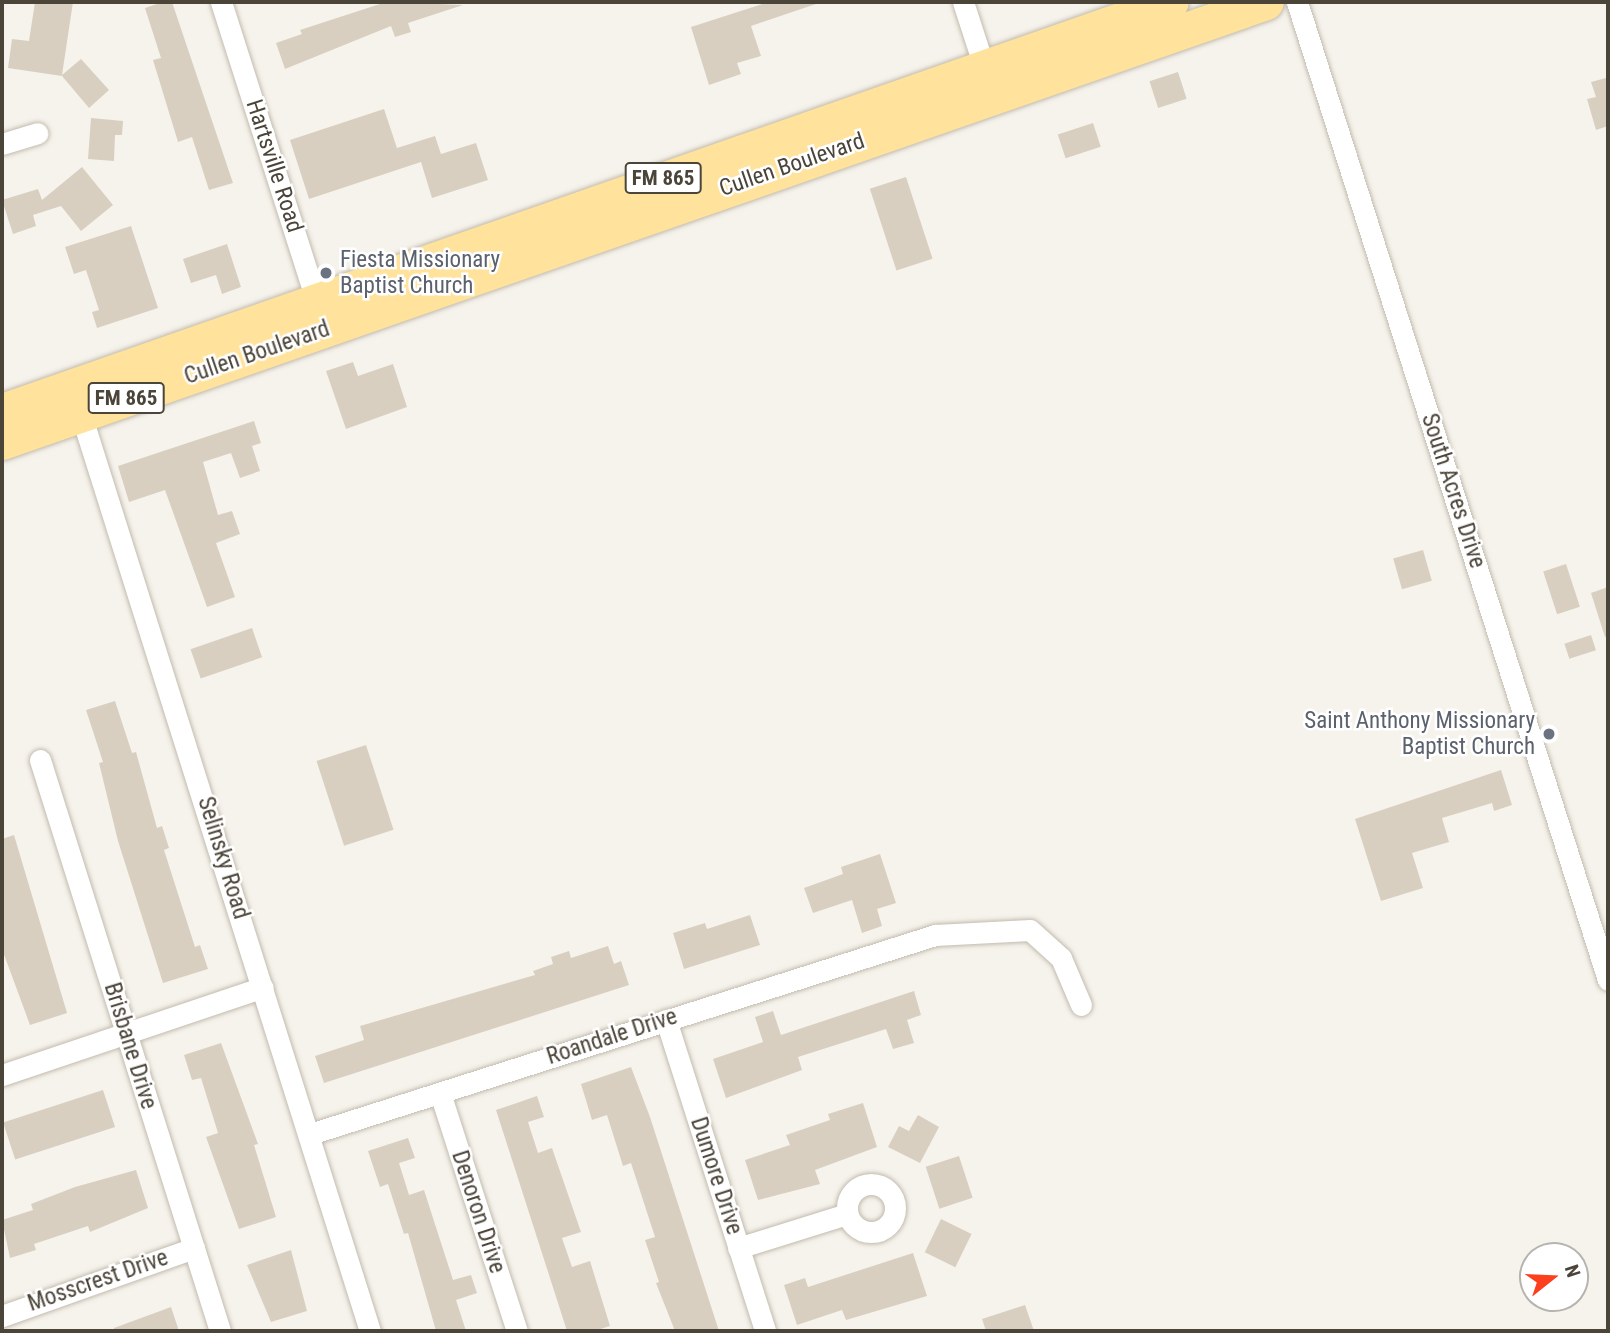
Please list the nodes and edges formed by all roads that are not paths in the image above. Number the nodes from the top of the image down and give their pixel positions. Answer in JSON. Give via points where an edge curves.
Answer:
{"nodes":[{"id":1,"x":963,"y":2,"type":"edge"},
{"id":2,"x":1171,"y":2,"type":"edge"},
{"id":3,"x":1266,"y":2,"type":"edge"},
{"id":4,"x":1297,"y":2,"type":"edge"},
{"id":5,"x":225,"y":3,"type":"edge"},
{"id":6,"x":989,"y":81,"type":"junction"},
{"id":7,"x":37,"y":133,"type":"dead end"},
{"id":8,"x":2,"y":144,"type":"edge"},
{"id":9,"x":321,"y":315,"type":"junction"},
{"id":10,"x":76,"y":400,"type":"junction"},
{"id":11,"x":2,"y":411,"type":"edge"},
{"id":12,"x":2,"y":442,"type":"edge"},
{"id":13,"x":40,"y":760,"type":"dead end"},
{"id":14,"x":1608,"y":980,"type":"edge"},
{"id":15,"x":263,"y":987,"type":"junction"},
{"id":16,"x":1081,"y":1005,"type":"dead end"},
{"id":17,"x":666,"y":1020,"type":"junction"},
{"id":18,"x":126,"y":1032,"type":"junction"},
{"id":19,"x":2,"y":1074,"type":"edge"},
{"id":20,"x":440,"y":1093,"type":"junction"},
{"id":21,"x":310,"y":1134,"type":"junction"},
{"id":22,"x":847,"y":1214,"type":"dead end"},
{"id":23,"x":194,"y":1248,"type":"junction"},
{"id":24,"x":738,"y":1248,"type":"junction"},
{"id":25,"x":2,"y":1317,"type":"edge"},
{"id":26,"x":220,"y":1331,"type":"edge"},
{"id":27,"x":370,"y":1331,"type":"edge"},
{"id":28,"x":517,"y":1331,"type":"edge"},
{"id":29,"x":765,"y":1331,"type":"edge"}],
"edges":[{"from":1,"to":6,"type":"street"},
{"from":2,"to":6,"type":"main road","name":"Cullen Boulevard","number":"FM 865"},
{"from":3,"to":6,"type":"main road","name":"Cullen Boulevard","number":"FM 865"},
{"from":4,"to":14,"type":"street","name":"South Acres Drive"},
{"from":5,"to":9,"type":"street","name":"Hartsville Road"},
{"from":6,"to":9,"type":"main road","name":"Cullen Boulevard","number":"FM 865"},
{"from":7,"to":8,"type":"street"},
{"from":9,"to":10,"type":"main road","name":"Cullen Boulevard","number":"FM 865"},
{"from":10,"to":11,"type":"main road","name":"Cullen Boulevard","number":"FM 865"},
{"from":10,"to":12,"type":"main road","name":"Cullen Boulevard","number":"FM 865"},
{"from":10,"to":15,"type":"street","name":"Selinsky Road"},
{"from":13,"to":18,"type":"street","name":"Brisbane Drive"},
{"from":15,"to":18,"type":"street"},
{"from":15,"to":21,"type":"street","name":"Selinsky Road"},
{"from":16,"to":17,"type":"street","name":"Roandale Drive","via":[[1060,958],[1030,929],[965,930],[915,940]]},
{"from":17,"to":20,"type":"street","name":"Roandale Drive"},
{"from":17,"to":24,"type":"street","name":"Dumore Drive"},
{"from":18,"to":19,"type":"street"},
{"from":18,"to":23,"type":"street","name":"Brisbane Drive"},
{"from":20,"to":21,"type":"street","name":"Roandale Drive"},
{"from":20,"to":28,"type":"street","name":"Denoron Drive"},
{"from":21,"to":27,"type":"street","name":"Selinsky Road"},
{"from":22,"to":24,"type":"street"},
{"from":23,"to":25,"type":"street","name":"Mosscrest Drive"},
{"from":23,"to":26,"type":"street","name":"Brisbane Drive"},
{"from":24,"to":29,"type":"street","name":"Dumore Drive"}]}
